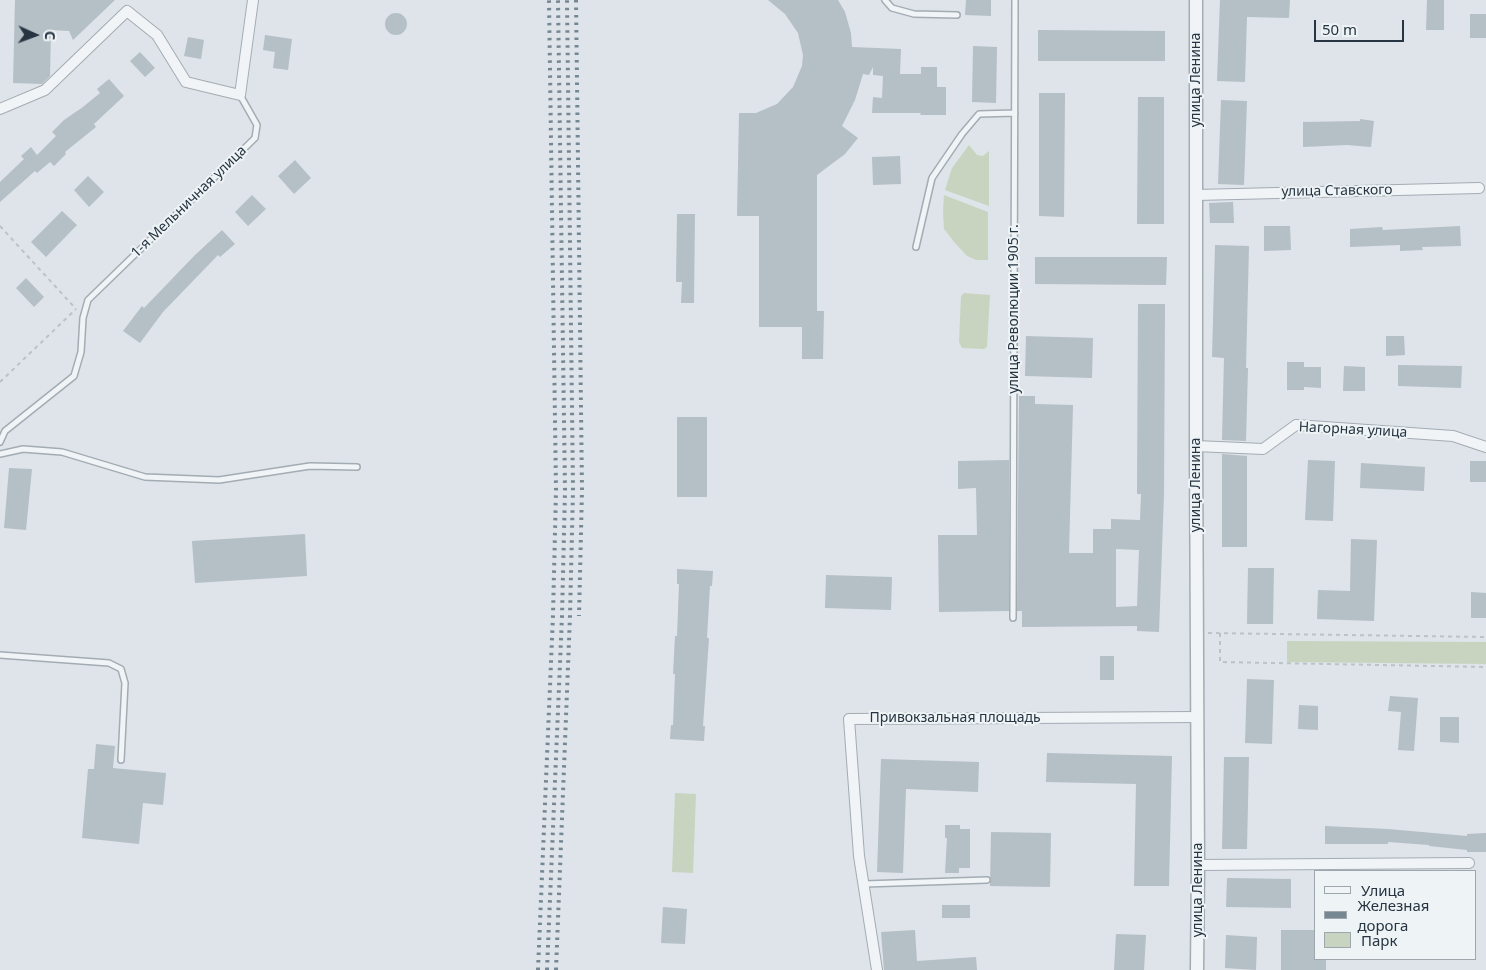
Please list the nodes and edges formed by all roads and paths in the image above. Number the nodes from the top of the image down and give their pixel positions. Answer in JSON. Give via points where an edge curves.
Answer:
{"nodes":[{"id":1,"x":253,"y":0,"type":"edge"},
{"id":2,"x":885,"y":0,"type":"edge"},
{"id":3,"x":1015,"y":0,"type":"edge"},
{"id":4,"x":1196,"y":0,"type":"edge"},
{"id":5,"x":957,"y":15,"type":"dead end"},
{"id":6,"x":240,"y":95,"type":"junction"},
{"id":7,"x":0,"y":109,"type":"edge"},
{"id":8,"x":1015,"y":113,"type":"junction"},
{"id":9,"x":1479,"y":188,"type":"dead end"},
{"id":10,"x":1196,"y":195,"type":"junction"},
{"id":11,"x":0,"y":226,"type":"edge"},
{"id":12,"x":916,"y":247,"type":"dead end"},
{"id":13,"x":88,"y":300,"type":"junction"},
{"id":14,"x":76,"y":309,"type":"junction"},
{"id":15,"x":0,"y":382,"type":"edge"},
{"id":16,"x":0,"y":442,"type":"edge"},
{"id":17,"x":1196,"y":446,"type":"junction"},
{"id":18,"x":1486,"y":447,"type":"edge"},
{"id":19,"x":0,"y":454,"type":"edge"},
{"id":20,"x":357,"y":467,"type":"dead end"},
{"id":21,"x":1014,"y":618,"type":"dead end"},
{"id":22,"x":1197,"y":633,"type":"junction"},
{"id":23,"x":1220,"y":634,"type":"junction"},
{"id":24,"x":1486,"y":637,"type":"edge"},
{"id":25,"x":0,"y":655,"type":"edge"},
{"id":26,"x":1486,"y":666,"type":"edge"},
{"id":27,"x":1197,"y":717,"type":"junction"},
{"id":28,"x":121,"y":760,"type":"dead end"},
{"id":29,"x":1469,"y":863,"type":"dead end"},
{"id":30,"x":1198,"y":865,"type":"junction"},
{"id":31,"x":987,"y":880,"type":"dead end"},
{"id":32,"x":864,"y":884,"type":"junction"},
{"id":33,"x":877,"y":970,"type":"edge"},
{"id":34,"x":1197,"y":970,"type":"edge"}],
"edges":[{"from":1,"to":6,"type":"street"},
{"from":2,"to":5,"type":"lane","via":[[892,8],[914,14]]},
{"from":3,"to":8,"type":"lane","name":"улица Революции 1905 г."},
{"from":4,"to":10,"type":"street","name":"улица Ленина"},
{"from":6,"to":7,"type":"street","via":[[186,82],[157,35],[127,11],[45,90]]},
{"from":6,"to":13,"type":"lane","name":"1-я Мельничная улица","via":[[257,125],[255,138]]},
{"from":8,"to":12,"type":"lane","via":[[979,114],[962,134],[932,178]]},
{"from":8,"to":21,"type":"lane","name":"улица Революции 1905 г."},
{"from":9,"to":10,"type":"street","name":"улица Ставского"},
{"from":10,"to":17,"type":"street","name":"улица Ленина"},
{"from":11,"to":14,"type":"path"},
{"from":13,"to":14,"type":"path"},
{"from":13,"to":16,"type":"lane","via":[[83,318],[81,352],[74,376],[5,431]]},
{"from":14,"to":15,"type":"path"},
{"from":17,"to":18,"type":"street","name":"Нагорная улица","via":[[1263,449],[1296,425],[1453,436]]},
{"from":17,"to":22,"type":"street","name":"улица Ленина"},
{"from":19,"to":20,"type":"lane","via":[[23,449],[62,452],[145,476],[219,480],[310,466]]},
{"from":22,"to":23,"type":"path"},
{"from":22,"to":27,"type":"street","name":"улица Ленина"},
{"from":23,"to":24,"type":"path"},
{"from":23,"to":26,"type":"path","via":[[1220,662]]},
{"from":25,"to":28,"type":"lane","via":[[109,663],[121,669],[125,683]]},
{"from":27,"to":30,"type":"street","name":"улица Ленина"},
{"from":27,"to":32,"type":"street","name":"Привокзальная площадь","via":[[849,719]]},
{"from":29,"to":30,"type":"street"},
{"from":30,"to":34,"type":"street","name":"улица Ленина"},
{"from":31,"to":32,"type":"lane"},
{"from":32,"to":33,"type":"street"}]}
